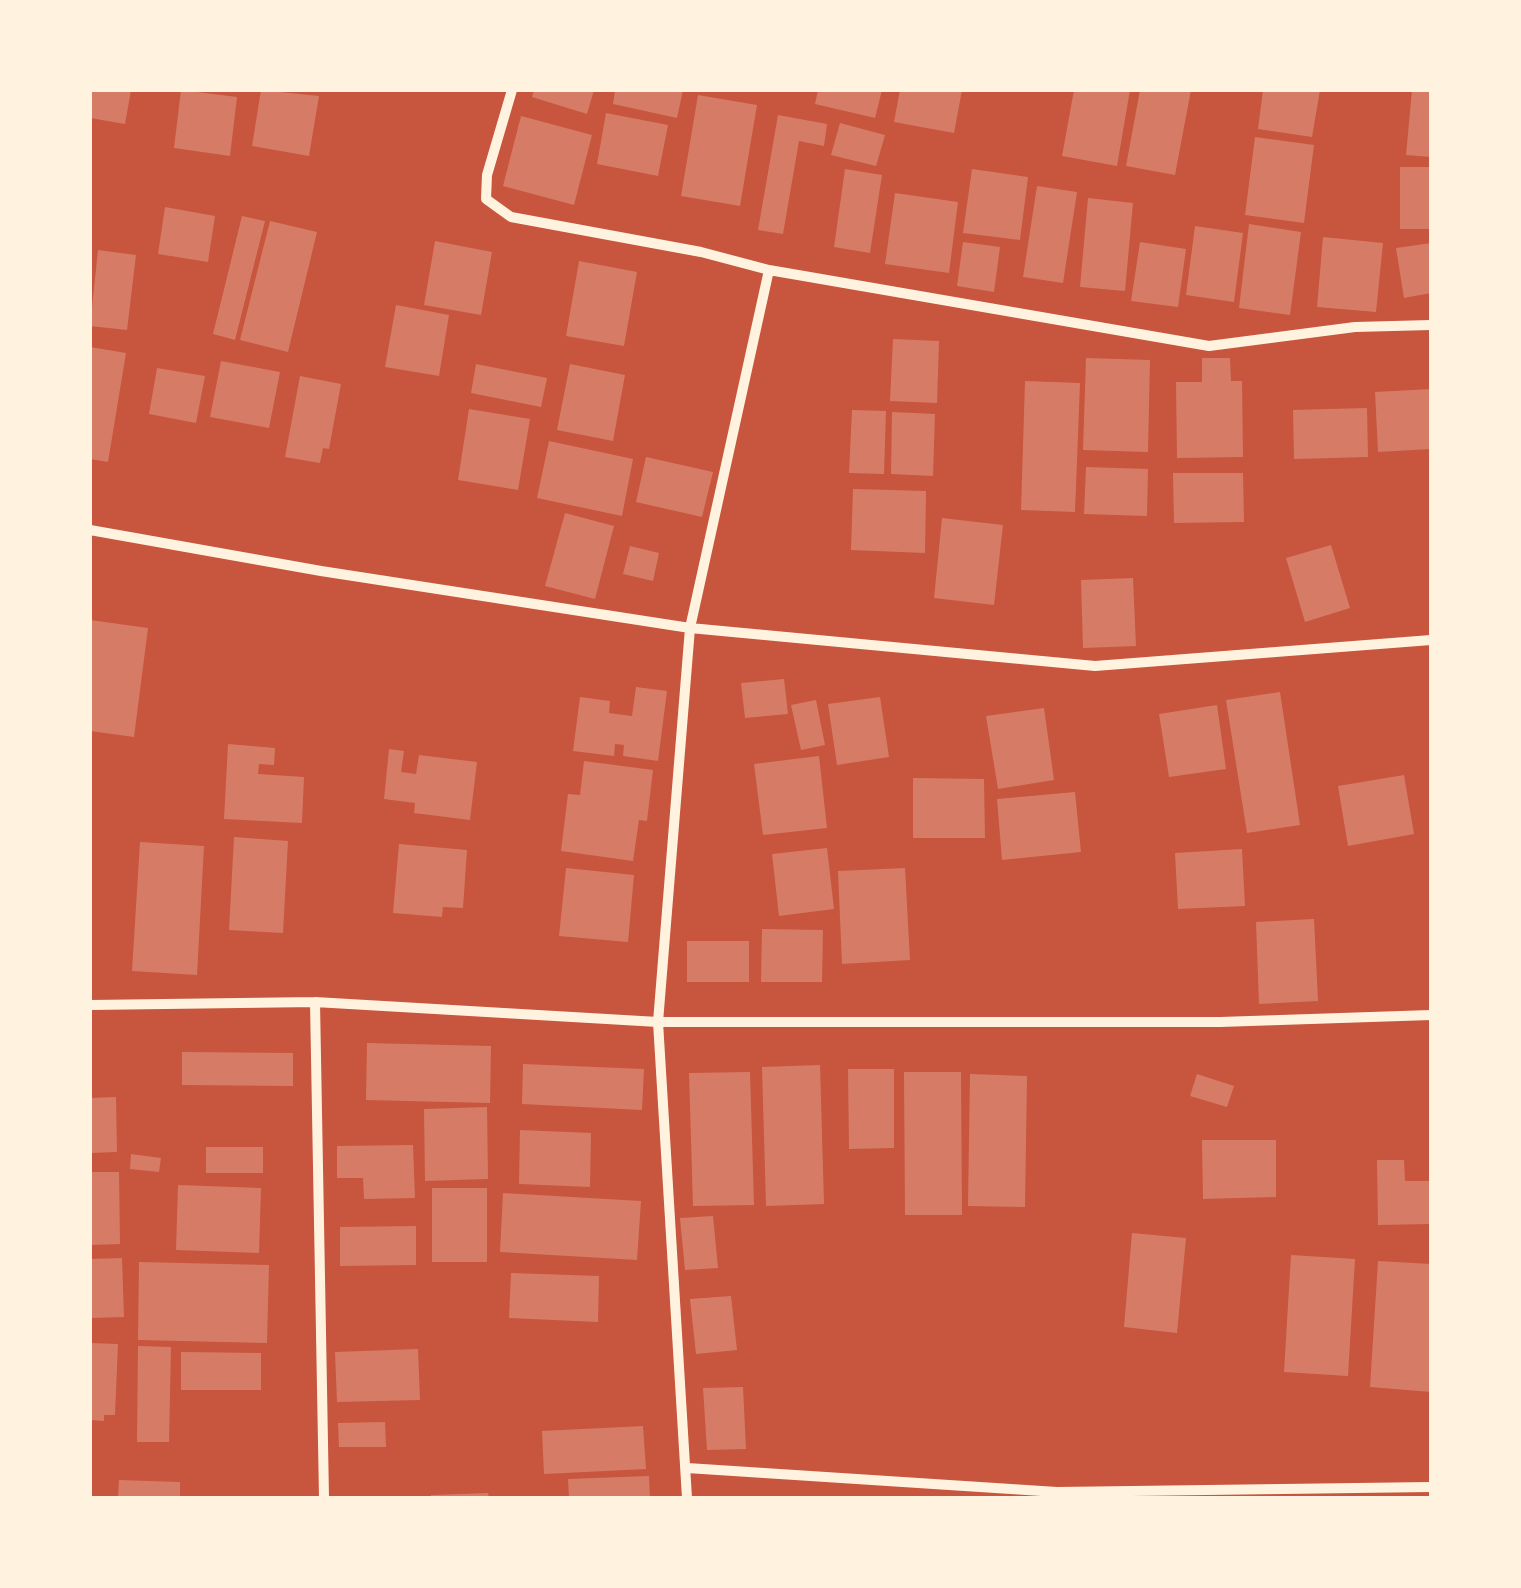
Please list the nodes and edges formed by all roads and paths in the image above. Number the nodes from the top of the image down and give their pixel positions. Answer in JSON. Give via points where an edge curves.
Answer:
{"nodes":[{"id":1,"x":512,"y":90,"type":"edge"},
{"id":2,"x":769,"y":270,"type":"junction"},
{"id":3,"x":1431,"y":325,"type":"edge"},
{"id":4,"x":90,"y":530,"type":"edge"},
{"id":5,"x":690,"y":628,"type":"junction"},
{"id":6,"x":1431,"y":640,"type":"edge"},
{"id":7,"x":315,"y":1002,"type":"junction"},
{"id":8,"x":90,"y":1005,"type":"edge"},
{"id":9,"x":1431,"y":1016,"type":"edge"},
{"id":10,"x":658,"y":1022,"type":"junction"},
{"id":11,"x":686,"y":1468,"type":"junction"},
{"id":12,"x":1431,"y":1487,"type":"edge"},
{"id":13,"x":324,"y":1498,"type":"edge"},
{"id":14,"x":687,"y":1498,"type":"edge"}],
"edges":[{"from":1,"to":2,"type":"street","via":[[486,200],[510,217]]},
{"from":2,"to":3,"type":"street","via":[[1208,346],[1355,327]]},
{"from":2,"to":5,"type":"street"},
{"from":4,"to":5,"type":"street"},
{"from":5,"to":6,"type":"street","via":[[1095,666]]},
{"from":5,"to":10,"type":"street"},
{"from":7,"to":8,"type":"street"},
{"from":7,"to":10,"type":"street"},
{"from":7,"to":13,"type":"street"},
{"from":9,"to":10,"type":"street"},
{"from":10,"to":11,"type":"street"},
{"from":11,"to":12,"type":"street","via":[[1057,1492]]},
{"from":11,"to":14,"type":"street"}]}
